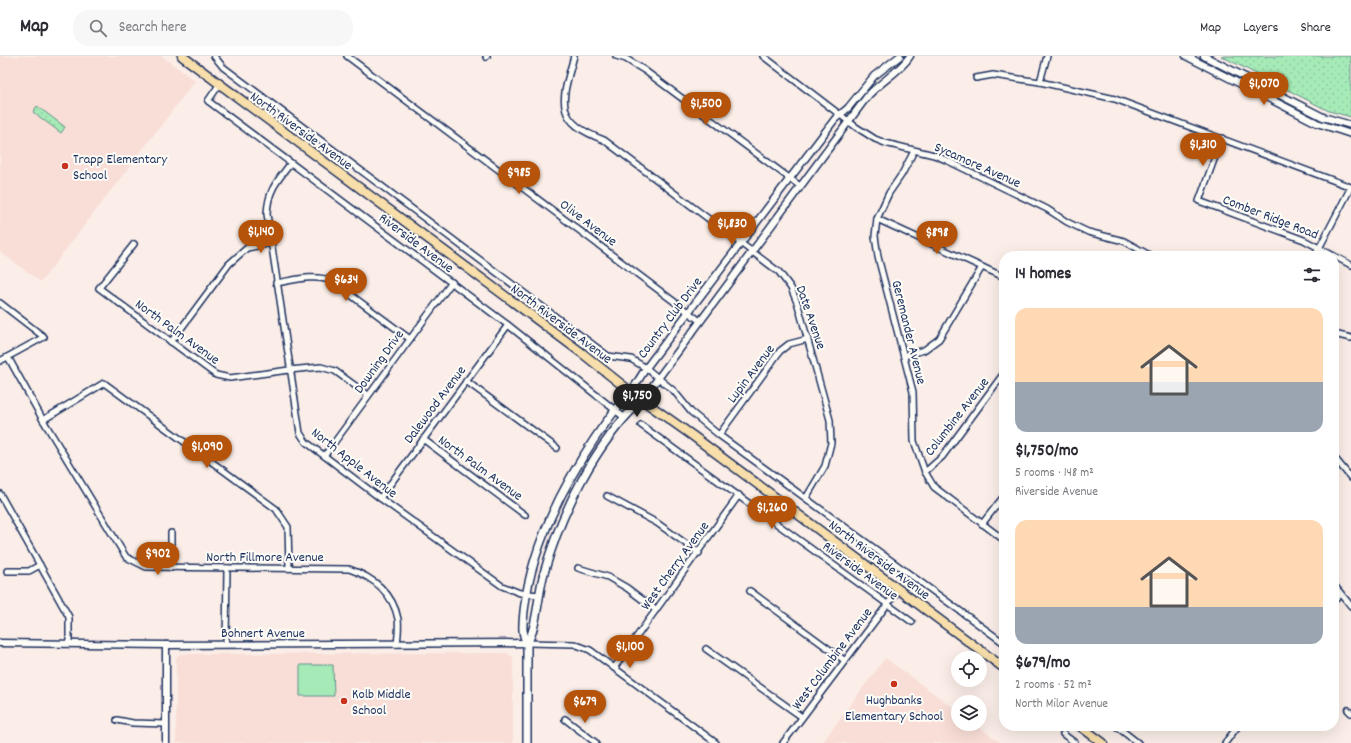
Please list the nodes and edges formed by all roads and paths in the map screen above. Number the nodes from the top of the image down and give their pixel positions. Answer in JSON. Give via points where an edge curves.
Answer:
{"nodes":[{"id":1,"x":182,"y":56,"type":"edge"},
{"id":2,"x":214,"y":56,"type":"edge"},
{"id":3,"x":347,"y":56,"type":"edge"},
{"id":4,"x":574,"y":56,"type":"edge"},
{"id":5,"x":616,"y":56,"type":"edge"},
{"id":6,"x":763,"y":56,"type":"edge"},
{"id":7,"x":900,"y":56,"type":"edge"},
{"id":8,"x":910,"y":56,"type":"edge"},
{"id":9,"x":1047,"y":56,"type":"edge"},
{"id":10,"x":1186,"y":56,"type":"edge"},
{"id":11,"x":1204,"y":56,"type":"edge"},
{"id":12,"x":976,"y":78,"type":"dead end"},
{"id":13,"x":1040,"y":82,"type":"junction"},
{"id":14,"x":219,"y":85,"type":"junction"},
{"id":15,"x":840,"y":115,"type":"junction"},
{"id":16,"x":849,"y":122,"type":"junction"},
{"id":17,"x":1351,"y":125,"type":"edge"},
{"id":18,"x":1351,"y":134,"type":"edge"},
{"id":19,"x":1222,"y":138,"type":"junction"},
{"id":20,"x":914,"y":151,"type":"junction"},
{"id":21,"x":291,"y":163,"type":"junction"},
{"id":22,"x":790,"y":178,"type":"junction"},
{"id":23,"x":800,"y":186,"type":"junction"},
{"id":24,"x":1351,"y":187,"type":"edge"},
{"id":25,"x":877,"y":219,"type":"junction"},
{"id":26,"x":271,"y":243,"type":"junction"},
{"id":27,"x":741,"y":243,"type":"junction"},
{"id":28,"x":134,"y":244,"type":"dead end"},
{"id":29,"x":1319,"y":247,"type":"junction"},
{"id":30,"x":752,"y":251,"type":"junction"},
{"id":31,"x":1142,"y":251,"type":"edge"},
{"id":32,"x":1317,"y":251,"type":"edge"},
{"id":33,"x":1326,"y":251,"type":"edge"},
{"id":34,"x":1339,"y":259,"type":"edge"},
{"id":35,"x":1351,"y":265,"type":"edge"},
{"id":36,"x":982,"y":267,"type":"junction"},
{"id":37,"x":999,"y":276,"type":"edge"},
{"id":38,"x":452,"y":282,"type":"junction"},
{"id":39,"x":276,"y":283,"type":"junction"},
{"id":40,"x":0,"y":303,"type":"edge"},
{"id":41,"x":690,"y":313,"type":"junction"},
{"id":42,"x":700,"y":321,"type":"junction"},
{"id":43,"x":508,"y":325,"type":"junction"},
{"id":44,"x":1339,"y":335,"type":"edge"},
{"id":45,"x":1351,"y":338,"type":"edge"},
{"id":46,"x":410,"y":339,"type":"junction"},
{"id":47,"x":808,"y":339,"type":"junction"},
{"id":48,"x":171,"y":342,"type":"junction"},
{"id":49,"x":904,"y":356,"type":"junction"},
{"id":50,"x":8,"y":357,"type":"junction"},
{"id":51,"x":0,"y":361,"type":"edge"},
{"id":52,"x":646,"y":368,"type":"junction"},
{"id":53,"x":289,"y":370,"type":"junction"},
{"id":54,"x":659,"y":378,"type":"junction"},
{"id":55,"x":999,"y":380,"type":"edge"},
{"id":56,"x":466,"y":381,"type":"junction"},
{"id":57,"x":631,"y":392,"type":"junction"},
{"id":58,"x":368,"y":395,"type":"junction"},
{"id":59,"x":642,"y":400,"type":"junction"},
{"id":60,"x":615,"y":410,"type":"junction"},
{"id":61,"x":625,"y":418,"type":"junction"},
{"id":62,"x":43,"y":420,"type":"junction"},
{"id":63,"x":641,"y":425,"type":"dead end"},
{"id":64,"x":719,"y":435,"type":"junction"},
{"id":65,"x":423,"y":439,"type":"junction"},
{"id":66,"x":558,"y":448,"type":"dead end"},
{"id":67,"x":325,"y":456,"type":"junction"},
{"id":68,"x":1339,"y":463,"type":"edge"},
{"id":69,"x":925,"y":472,"type":"junction"},
{"id":70,"x":1351,"y":478,"type":"edge"},
{"id":71,"x":0,"y":494,"type":"edge"},
{"id":72,"x":739,"y":495,"type":"junction"},
{"id":73,"x":607,"y":496,"type":"dead end"},
{"id":74,"x":380,"y":498,"type":"junction"},
{"id":75,"x":806,"y":498,"type":"junction"},
{"id":76,"x":999,"y":502,"type":"edge"},
{"id":77,"x":525,"y":515,"type":"dead end"},
{"id":78,"x":982,"y":524,"type":"junction"},
{"id":79,"x":171,"y":532,"type":"dead end"},
{"id":80,"x":999,"y":536,"type":"edge"},
{"id":81,"x":699,"y":553,"type":"junction"},
{"id":82,"x":40,"y":564,"type":"junction"},
{"id":83,"x":289,"y":567,"type":"junction"},
{"id":84,"x":171,"y":568,"type":"junction"},
{"id":85,"x":227,"y":568,"type":"junction"},
{"id":86,"x":578,"y":568,"type":"dead end"},
{"id":87,"x":8,"y":571,"type":"dead end"},
{"id":88,"x":900,"y":588,"type":"junction"},
{"id":89,"x":750,"y":591,"type":"dead end"},
{"id":90,"x":1339,"y":591,"type":"edge"},
{"id":91,"x":526,"y":594,"type":"junction"},
{"id":92,"x":1341,"y":594,"type":"joint"},
{"id":93,"x":538,"y":595,"type":"junction"},
{"id":94,"x":887,"y":604,"type":"junction"},
{"id":95,"x":1351,"y":606,"type":"edge"},
{"id":96,"x":656,"y":610,"type":"junction"},
{"id":97,"x":912,"y":622,"type":"dead end"},
{"id":98,"x":999,"y":639,"type":"edge"},
{"id":99,"x":0,"y":643,"type":"edge"},
{"id":100,"x":69,"y":643,"type":"junction"},
{"id":101,"x":226,"y":644,"type":"junction"},
{"id":102,"x":397,"y":644,"type":"junction"},
{"id":103,"x":527,"y":644,"type":"junction"},
{"id":104,"x":166,"y":645,"type":"junction"},
{"id":105,"x":706,"y":649,"type":"dead end"},
{"id":106,"x":844,"y":660,"type":"junction"},
{"id":107,"x":999,"y":664,"type":"edge"},
{"id":108,"x":614,"y":668,"type":"junction"},
{"id":109,"x":802,"y":716,"type":"junction"},
{"id":110,"x":565,"y":719,"type":"dead end"},
{"id":111,"x":117,"y":720,"type":"dead end"},
{"id":112,"x":166,"y":724,"type":"junction"},
{"id":113,"x":1087,"y":731,"type":"edge"},
{"id":114,"x":1122,"y":731,"type":"edge"},
{"id":115,"x":1234,"y":731,"type":"edge"},
{"id":116,"x":1063,"y":734,"type":"dead end"},
{"id":117,"x":166,"y":743,"type":"edge"},
{"id":118,"x":526,"y":743,"type":"edge"},
{"id":119,"x":596,"y":743,"type":"edge"},
{"id":120,"x":716,"y":743,"type":"edge"},
{"id":121,"x":783,"y":743,"type":"edge"},
{"id":122,"x":1075,"y":743,"type":"edge"},
{"id":123,"x":1103,"y":743,"type":"edge"},
{"id":124,"x":1138,"y":743,"type":"edge"},
{"id":125,"x":1225,"y":743,"type":"edge"}],
"edges":[{"from":1,"to":14,"type":"main road","name":"North Riverside Avenue"},
{"from":2,"to":52,"type":"street","name":"North Riverside Avenue","via":[[229,72],[608,356],[631,359]]},
{"from":3,"to":41,"type":"street","name":"Olive Avenue"},
{"from":4,"to":27,"type":"street","name":"Date Avenue","via":[[563,97],[566,113],[576,127],[604,140]]},
{"from":5,"to":22,"type":"street","via":[[644,70]]},
{"from":6,"to":15,"type":"street","name":"Sycamore Avenue"},
{"from":7,"to":15,"type":"street","name":"Country Club Drive","via":[[869,81]]},
{"from":8,"to":16,"type":"street","name":"Country Club Drive","via":[[897,71],[874,88]]},
{"from":9,"to":13,"type":"street"},
{"from":10,"to":18,"type":"street","via":[[1311,120]]},
{"from":11,"to":17,"type":"street","via":[[1323,117]]},
{"from":12,"to":13,"type":"street","via":[[994,75]]},
{"from":13,"to":19,"type":"street","via":[[1114,99]]},
{"from":14,"to":21,"type":"street","name":"Riverside Avenue","via":[[208,101]]},
{"from":14,"to":57,"type":"main road","name":"North Riverside Avenue"},
{"from":15,"to":16,"type":"street","name":"Sycamore Avenue"},
{"from":15,"to":22,"type":"street","name":"Country Club Drive"},
{"from":16,"to":20,"type":"street","name":"Sycamore Avenue","via":[[885,144]]},
{"from":16,"to":23,"type":"street","name":"Country Club Drive"},
{"from":19,"to":24,"type":"street"},
{"from":19,"to":29,"type":"street","name":"Comber Ridge Road","via":[[1199,201]]},
{"from":20,"to":25,"type":"street","name":"Geremander Avenue"},
{"from":20,"to":31,"type":"street","name":"Sycamore Avenue","via":[[946,160],[1047,208],[1088,232],[1124,241]]},
{"from":21,"to":26,"type":"street","name":"North Apple Avenue","via":[[274,185],[268,199],[267,214]]},
{"from":21,"to":38,"type":"street","name":"Riverside Avenue"},
{"from":22,"to":23,"type":"street"},
{"from":22,"to":27,"type":"street","name":"Country Club Drive"},
{"from":23,"to":30,"type":"street","name":"Country Club Drive"},
{"from":24,"to":29,"type":"street"},
{"from":25,"to":36,"type":"street"},
{"from":25,"to":49,"type":"street","name":"Geremander Avenue","via":[[875,236],[878,257]]},
{"from":26,"to":39,"type":"street","name":"North Apple Avenue"},
{"from":26,"to":48,"type":"street","via":[[247,248],[229,264]]},
{"from":27,"to":30,"type":"street","name":"Date Avenue"},
{"from":27,"to":41,"type":"street","name":"Country Club Drive"},
{"from":28,"to":48,"type":"street","name":"North Palm Avenue","via":[[99,288]]},
{"from":29,"to":32,"type":"street"},
{"from":29,"to":33,"type":"street","name":"Comber Ridge Road"},
{"from":30,"to":42,"type":"street","name":"Country Club Drive"},
{"from":30,"to":47,"type":"street","name":"Date Avenue","via":[[779,272],[791,288]]},
{"from":34,"to":35,"type":"street","name":"Comber Ridge Road"},
{"from":36,"to":37,"type":"street"},
{"from":36,"to":49,"type":"street","via":[[939,339],[924,350]]},
{"from":38,"to":43,"type":"street","name":"Riverside Avenue"},
{"from":38,"to":46,"type":"street","name":"Downing Drive"},
{"from":39,"to":46,"type":"street","via":[[322,277],[332,281]]},
{"from":39,"to":53,"type":"street","name":"North Apple Avenue"},
{"from":40,"to":50,"type":"street","via":[[44,337]]},
{"from":41,"to":42,"type":"street","name":"Olive Avenue"},
{"from":41,"to":52,"type":"street","name":"Country Club Drive"},
{"from":42,"to":54,"type":"street","name":"Country Club Drive"},
{"from":43,"to":56,"type":"street","name":"Dalewood Avenue"},
{"from":43,"to":60,"type":"street","name":"Riverside Avenue"},
{"from":44,"to":45,"type":"street"},
{"from":46,"to":58,"type":"street","name":"Downing Drive"},
{"from":47,"to":64,"type":"street","name":"Lupin Avenue","via":[[789,344],[780,351]]},
{"from":47,"to":75,"type":"street","name":"Date Avenue","via":[[830,420],[831,443],[825,466]]},
{"from":48,"to":53,"type":"street","name":"North Palm Avenue","via":[[216,375],[230,378]]},
{"from":49,"to":69,"type":"street","name":"Geremander Avenue","via":[[913,392],[914,441]]},
{"from":50,"to":51,"type":"street"},
{"from":50,"to":62,"type":"street","name":"North Fillmore Avenue"},
{"from":52,"to":54,"type":"street","name":"North Riverside Avenue"},
{"from":52,"to":57,"type":"street","name":"Country Club Drive"},
{"from":53,"to":58,"type":"street","name":"North Palm Avenue","via":[[321,367],[335,371]]},
{"from":53,"to":67,"type":"street","name":"North Apple Avenue","via":[[300,433],[306,442]]},
{"from":54,"to":59,"type":"street","name":"Country Club Drive"},
{"from":54,"to":64,"type":"street","name":"North Riverside Avenue","via":[[674,390],[691,412]]},
{"from":55,"to":69,"type":"street","name":"Columbine Avenue","via":[[942,457]]},
{"from":56,"to":65,"type":"street","name":"Dalewood Avenue"},
{"from":56,"to":66,"type":"street"},
{"from":57,"to":59,"type":"main road","name":"North Riverside Avenue"},
{"from":57,"to":60,"type":"main road","name":"Country Club Drive"},
{"from":58,"to":67,"type":"street","name":"Downing Drive"},
{"from":59,"to":61,"type":"main road","name":"Country Club Drive"},
{"from":59,"to":88,"type":"main road","name":"North Riverside Avenue"},
{"from":60,"to":61,"type":"street","name":"Riverside Avenue"},
{"from":60,"to":91,"type":"main road","name":"Country Club Drive","via":[[576,468],[552,513]]},
{"from":61,"to":93,"type":"main road","name":"Country Club Drive","via":[[600,452],[569,506],[548,560]]},
{"from":62,"to":83,"type":"street","via":[[104,383],[276,509],[288,527]]},
{"from":62,"to":84,"type":"street","name":"North Fillmore Avenue","via":[[126,556],[134,563],[146,567]]},
{"from":63,"to":72,"type":"street","name":"Riverside Avenue"},
{"from":64,"to":75,"type":"street","name":"North Riverside Avenue"},
{"from":65,"to":74,"type":"street","name":"Dalewood Avenue"},
{"from":65,"to":77,"type":"street","name":"North Palm Avenue"},
{"from":67,"to":74,"type":"street","name":"North Apple Avenue"},
{"from":68,"to":70,"type":"street"},
{"from":69,"to":78,"type":"street","name":"Geremander Avenue","via":[[934,487]]},
{"from":71,"to":82,"type":"street"},
{"from":72,"to":81,"type":"street","name":"West Cherry Avenue"},
{"from":72,"to":94,"type":"street","name":"Riverside Avenue"},
{"from":73,"to":81,"type":"street","via":[[657,523]]},
{"from":74,"to":91,"type":"street","name":"North Apple Avenue","via":[[502,586]]},
{"from":75,"to":98,"type":"street","name":"North Riverside Avenue"},
{"from":76,"to":78,"type":"street"},
{"from":78,"to":80,"type":"street","name":"Geremander Avenue"},
{"from":79,"to":84,"type":"street"},
{"from":81,"to":96,"type":"street","name":"West Cherry Avenue"},
{"from":82,"to":87,"type":"street","via":[[29,571]]},
{"from":82,"to":100,"type":"street","via":[[69,617]]},
{"from":83,"to":85,"type":"street","name":"North Fillmore Avenue"},
{"from":83,"to":102,"type":"street","name":"North Fillmore Avenue","via":[[349,569],[361,573],[382,587],[398,619]]},
{"from":84,"to":85,"type":"street","name":"North Fillmore Avenue"},
{"from":85,"to":101,"type":"street"},
{"from":86,"to":96,"type":"street","via":[[608,577]]},
{"from":88,"to":94,"type":"street","name":"West Columbine Avenue"},
{"from":88,"to":107,"type":"main road","name":"North Riverside Avenue"},
{"from":89,"to":106,"type":"street"},
{"from":90,"to":92,"type":"street"},
{"from":91,"to":93,"type":"street","name":"North Apple Avenue"},
{"from":91,"to":103,"type":"main road","name":"Country Club Drive","via":[[522,635]]},
{"from":92,"to":95,"type":"street"},
{"from":93,"to":103,"type":"main road","name":"Country Club Drive","via":[[533,635]]},
{"from":94,"to":97,"type":"street","name":"Riverside Avenue"},
{"from":94,"to":106,"type":"street","name":"West Columbine Avenue"},
{"from":96,"to":108,"type":"street","name":"West Cherry Avenue"},
{"from":99,"to":100,"type":"street","name":"Bohnert Avenue"},
{"from":100,"to":104,"type":"street","name":"Bohnert Avenue"},
{"from":101,"to":102,"type":"street","name":"Bohnert Avenue"},
{"from":101,"to":104,"type":"street","name":"Bohnert Avenue"},
{"from":102,"to":103,"type":"street","name":"Bohnert Avenue"},
{"from":103,"to":108,"type":"street","via":[[574,644],[590,650]]},
{"from":103,"to":118,"type":"main road"},
{"from":104,"to":112,"type":"street"},
{"from":105,"to":109,"type":"street"},
{"from":106,"to":109,"type":"street","name":"West Columbine Avenue"},
{"from":108,"to":120,"type":"street"},
{"from":109,"to":121,"type":"street","name":"West Columbine Avenue"},
{"from":110,"to":119,"type":"street"},
{"from":111,"to":112,"type":"street"},
{"from":112,"to":117,"type":"street"},
{"from":113,"to":123,"type":"main road"},
{"from":114,"to":124,"type":"street"},
{"from":115,"to":125,"type":"street"},
{"from":116,"to":122,"type":"street"}]}
